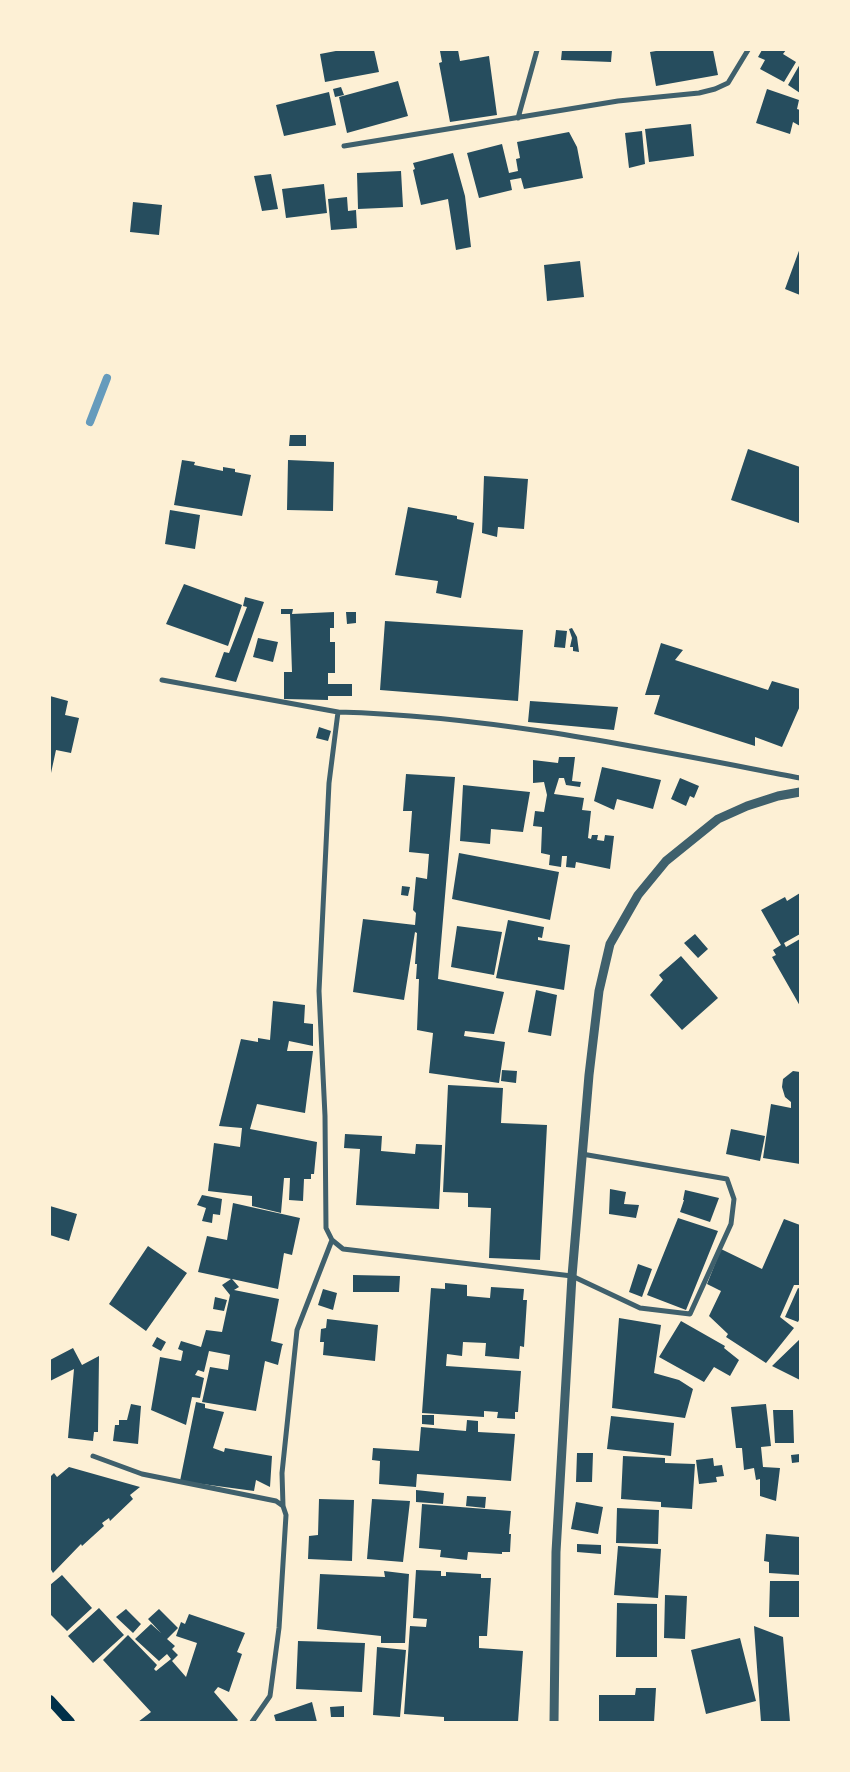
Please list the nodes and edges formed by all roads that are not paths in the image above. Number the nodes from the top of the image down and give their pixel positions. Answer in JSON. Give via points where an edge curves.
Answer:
{"nodes":[{"id":1,"x":537,"y":50,"type":"edge"},
{"id":2,"x":748,"y":50,"type":"edge"},
{"id":3,"x":518,"y":118,"type":"junction"},
{"id":4,"x":344,"y":146,"type":"dead end"},
{"id":5,"x":162,"y":680,"type":"dead end"},
{"id":6,"x":338,"y":712,"type":"junction"},
{"id":7,"x":800,"y":778,"type":"edge"},
{"id":8,"x":800,"y":792,"type":"edge"},
{"id":9,"x":582,"y":1154,"type":"junction"},
{"id":10,"x":332,"y":1240,"type":"junction"},
{"id":11,"x":572,"y":1276,"type":"junction"},
{"id":12,"x":93,"y":1456,"type":"dead end"},
{"id":13,"x":283,"y":1506,"type":"junction"},
{"id":14,"x":50,"y":1700,"type":"edge"},
{"id":15,"x":70,"y":1722,"type":"edge"},
{"id":16,"x":252,"y":1722,"type":"edge"},
{"id":17,"x":554,"y":1722,"type":"edge"}],
"edges":[{"from":1,"to":3,"type":"street"},
{"from":2,"to":3,"type":"street","via":[[728,83],[715,89]]},
{"from":3,"to":4,"type":"street"},
{"from":5,"to":6,"type":"street"},
{"from":6,"to":7,"type":"street","via":[[412,716],[586,737]]},
{"from":6,"to":10,"type":"street","via":[[329,783],[319,991],[326,1228]]},
{"from":8,"to":9,"type":"street","via":[[747,806],[718,819],[666,861],[638,895],[610,944],[599,991]]},
{"from":9,"to":11,"type":"street"},
{"from":9,"to":11,"type":"street","via":[[727,1180],[734,1199],[731,1224],[690,1314],[640,1308]]},
{"from":10,"to":11,"type":"street","via":[[342,1249]]},
{"from":10,"to":13,"type":"street","via":[[297,1330],[282,1473]]},
{"from":11,"to":17,"type":"street","via":[[556,1552]]},
{"from":12,"to":13,"type":"street","via":[[142,1474],[276,1501]]},
{"from":13,"to":16,"type":"street","via":[[286,1515],[279,1628],[270,1696]]},
{"from":14,"to":15,"type":"main road"}]}
